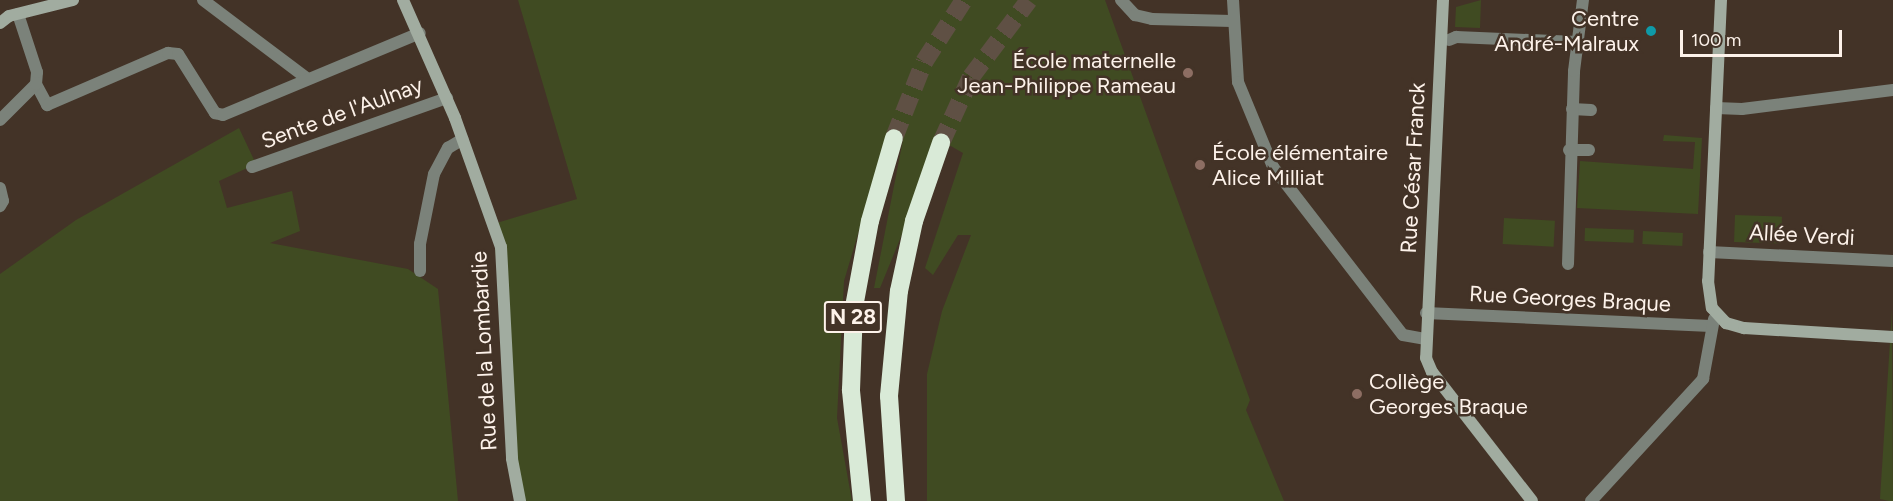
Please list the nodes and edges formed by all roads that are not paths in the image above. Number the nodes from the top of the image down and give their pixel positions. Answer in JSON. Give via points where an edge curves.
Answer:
{"nodes":[{"id":1,"x":73,"y":0,"type":"edge"},
{"id":2,"x":203,"y":0,"type":"edge"},
{"id":3,"x":403,"y":0,"type":"edge"},
{"id":4,"x":1121,"y":0,"type":"edge"},
{"id":5,"x":1233,"y":0,"type":"edge"},
{"id":6,"x":1443,"y":0,"type":"edge"},
{"id":7,"x":1583,"y":0,"type":"edge"},
{"id":8,"x":1721,"y":0,"type":"edge"},
{"id":9,"x":18,"y":14,"type":"junction"},
{"id":10,"x":1232,"y":21,"type":"junction"},
{"id":11,"x":0,"y":23,"type":"edge"},
{"id":12,"x":420,"y":33,"type":"junction"},
{"id":13,"x":1449,"y":40,"type":"dead end"},
{"id":14,"x":1577,"y":42,"type":"junction"},
{"id":15,"x":308,"y":79,"type":"junction"},
{"id":16,"x":36,"y":84,"type":"junction"},
{"id":17,"x":1893,"y":90,"type":"edge"},
{"id":18,"x":447,"y":98,"type":"junction"},
{"id":19,"x":1716,"y":108,"type":"junction"},
{"id":20,"x":1572,"y":109,"type":"junction"},
{"id":21,"x":1591,"y":110,"type":"dead end"},
{"id":22,"x":0,"y":120,"type":"edge"},
{"id":23,"x":894,"y":138,"type":"tunnel mouth"},
{"id":24,"x":463,"y":139,"type":"junction"},
{"id":25,"x":941,"y":143,"type":"tunnel mouth"},
{"id":26,"x":1569,"y":150,"type":"junction"},
{"id":27,"x":1589,"y":150,"type":"dead end"},
{"id":28,"x":252,"y":167,"type":"dead end"},
{"id":29,"x":0,"y":188,"type":"edge"},
{"id":30,"x":0,"y":206,"type":"edge"},
{"id":31,"x":1709,"y":252,"type":"junction"},
{"id":32,"x":1893,"y":261,"type":"edge"},
{"id":33,"x":1568,"y":264,"type":"dead end"},
{"id":34,"x":420,"y":271,"type":"dead end"},
{"id":35,"x":1426,"y":313,"type":"junction"},
{"id":36,"x":1713,"y":320,"type":"junction"},
{"id":37,"x":1893,"y":337,"type":"edge"},
{"id":38,"x":1425,"y":339,"type":"junction"},
{"id":39,"x":520,"y":501,"type":"edge"},
{"id":40,"x":862,"y":501,"type":"edge"},
{"id":41,"x":896,"y":501,"type":"edge"},
{"id":42,"x":1532,"y":501,"type":"edge"},
{"id":43,"x":1591,"y":501,"type":"edge"}],
"edges":[{"from":1,"to":9,"type":"street"},
{"from":2,"to":15,"type":"street"},
{"from":3,"to":12,"type":"street","name":"Rue de la Lombardie"},
{"from":4,"to":10,"type":"street","via":[[1136,15],[1152,19]]},
{"from":5,"to":10,"type":"street"},
{"from":6,"to":35,"type":"street","name":"Rue César Franck"},
{"from":7,"to":14,"type":"street"},
{"from":8,"to":19,"type":"street"},
{"from":9,"to":11,"type":"street"},
{"from":9,"to":16,"type":"street","via":[[37,72]]},
{"from":10,"to":38,"type":"street","via":[[1244,104],[1273,167],[1403,335]]},
{"from":12,"to":15,"type":"street"},
{"from":12,"to":18,"type":"street","name":"Rue de la Lombardie"},
{"from":13,"to":14,"type":"street","via":[[1456,37]]},
{"from":14,"to":20,"type":"street","via":[[1579,71]]},
{"from":15,"to":16,"type":"street","via":[[224,115],[215,113],[178,54],[168,53],[47,105]]},
{"from":16,"to":22,"type":"street"},
{"from":17,"to":19,"type":"street","via":[[1742,109]]},
{"from":18,"to":24,"type":"street","name":"Rue de la Lombardie"},
{"from":18,"to":28,"type":"street","name":"Sente de l'Aulnay"},
{"from":19,"to":31,"type":"street"},
{"from":20,"to":21,"type":"street"},
{"from":20,"to":26,"type":"street"},
{"from":23,"to":40,"type":"highway","number":"N 28","via":[[870,221],[854,307],[851,390]]},
{"from":24,"to":34,"type":"street","via":[[448,148],[435,174],[420,244]]},
{"from":24,"to":39,"type":"street","name":"Rue de la Lombardie","via":[[501,247],[512,459]]},
{"from":25,"to":41,"type":"highway","number":"N 28","via":[[914,221],[899,291],[889,396]]},
{"from":26,"to":27,"type":"street"},
{"from":26,"to":33,"type":"street"},
{"from":29,"to":30,"type":"street"},
{"from":31,"to":32,"type":"street","name":"Allée Verdi"},
{"from":31,"to":36,"type":"street","via":[[1708,292]]},
{"from":35,"to":36,"type":"street","name":"Rue Georges Braque"},
{"from":35,"to":38,"type":"street","name":"Rue César Franck"},
{"from":36,"to":37,"type":"street","via":[[1744,328]]},
{"from":36,"to":43,"type":"street","via":[[1708,368],[1703,379]]},
{"from":38,"to":42,"type":"street","name":"Rue César Franck","via":[[1432,372]]}]}
